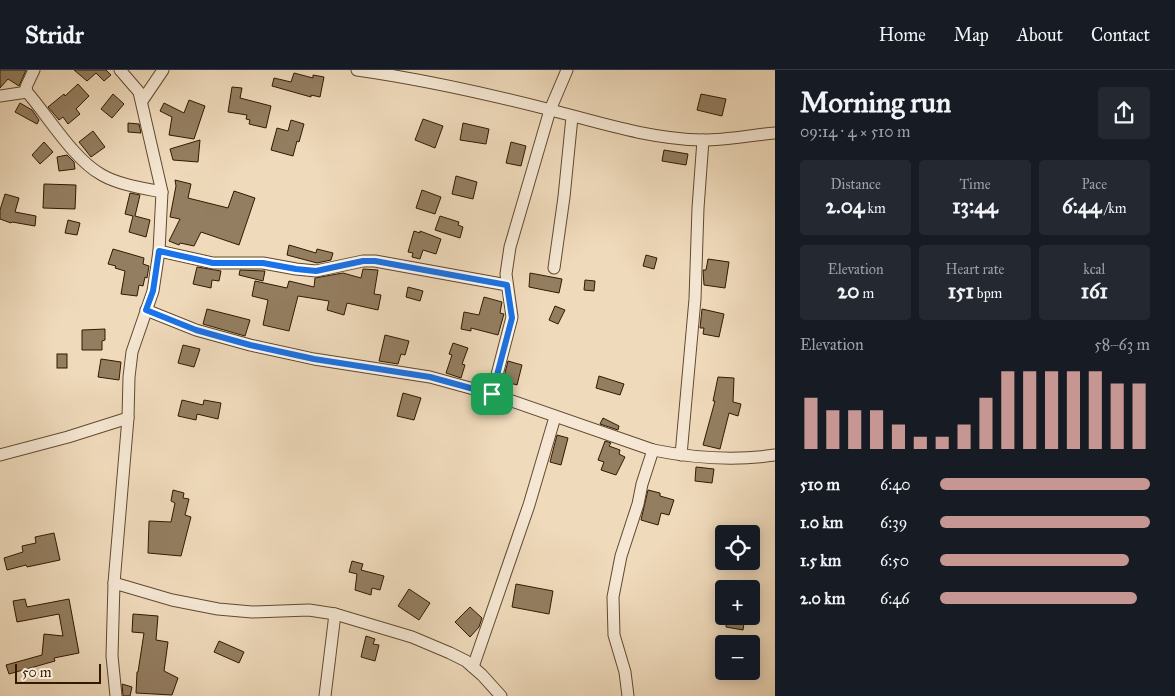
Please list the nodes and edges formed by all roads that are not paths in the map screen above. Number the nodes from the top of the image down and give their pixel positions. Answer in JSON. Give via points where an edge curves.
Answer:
{"nodes":[{"id":1,"x":34,"y":70,"type":"edge"},
{"id":2,"x":120,"y":70,"type":"edge"},
{"id":3,"x":163,"y":70,"type":"edge"},
{"id":4,"x":357,"y":70,"type":"edge"},
{"id":5,"x":567,"y":70,"type":"edge"},
{"id":6,"x":27,"y":92,"type":"junction"},
{"id":7,"x":0,"y":96,"type":"edge"},
{"id":8,"x":142,"y":101,"type":"junction"},
{"id":9,"x":550,"y":110,"type":"junction"},
{"id":10,"x":572,"y":117,"type":"junction"},
{"id":11,"x":775,"y":133,"type":"edge"},
{"id":12,"x":703,"y":140,"type":"junction"},
{"id":13,"x":162,"y":192,"type":"junction"},
{"id":14,"x":159,"y":251,"type":"junction"},
{"id":15,"x":554,"y":268,"type":"dead end"},
{"id":16,"x":507,"y":285,"type":"junction"},
{"id":17,"x":146,"y":310,"type":"junction"},
{"id":18,"x":492,"y":394,"type":"junction"},
{"id":19,"x":555,"y":417,"type":"junction"},
{"id":20,"x":128,"y":418,"type":"junction"},
{"id":21,"x":653,"y":450,"type":"junction"},
{"id":22,"x":0,"y":455,"type":"edge"},
{"id":23,"x":775,"y":455,"type":"edge"},
{"id":24,"x":680,"y":456,"type":"junction"},
{"id":25,"x":114,"y":584,"type":"junction"},
{"id":26,"x":335,"y":614,"type":"junction"},
{"id":27,"x":474,"y":667,"type":"junction"},
{"id":28,"x":116,"y":696,"type":"edge"},
{"id":29,"x":325,"y":696,"type":"edge"},
{"id":30,"x":501,"y":696,"type":"edge"},
{"id":31,"x":628,"y":696,"type":"edge"}],
"edges":[{"from":1,"to":6,"type":"street"},
{"from":2,"to":8,"type":"street","via":[[139,92]]},
{"from":3,"to":8,"type":"street"},
{"from":4,"to":9,"type":"street","via":[[438,83]]},
{"from":5,"to":9,"type":"street"},
{"from":6,"to":7,"type":"street"},
{"from":6,"to":13,"type":"street","via":[[71,148],[93,169],[119,182]]},
{"from":8,"to":13,"type":"street"},
{"from":9,"to":10,"type":"street"},
{"from":9,"to":16,"type":"street","via":[[510,247]]},
{"from":10,"to":12,"type":"street","via":[[604,126]]},
{"from":10,"to":15,"type":"street"},
{"from":11,"to":12,"type":"street"},
{"from":12,"to":24,"type":"street","via":[[695,299]]},
{"from":13,"to":14,"type":"street"},
{"from":14,"to":16,"type":"street","via":[[213,263],[263,263],[316,271],[375,261]]},
{"from":14,"to":17,"type":"street","via":[[153,291]]},
{"from":16,"to":18,"type":"street","via":[[512,318]]},
{"from":17,"to":18,"type":"street","via":[[196,330],[250,345],[314,359],[430,377]]},
{"from":17,"to":20,"type":"street","via":[[132,352]]},
{"from":18,"to":19,"type":"street"},
{"from":19,"to":21,"type":"street"},
{"from":19,"to":27,"type":"street"},
{"from":20,"to":22,"type":"street"},
{"from":20,"to":25,"type":"street"},
{"from":21,"to":24,"type":"street"},
{"from":21,"to":31,"type":"street","via":[[613,597],[614,635]]},
{"from":23,"to":24,"type":"street","via":[[730,458]]},
{"from":25,"to":26,"type":"street","via":[[218,609],[252,612],[309,610]]},
{"from":25,"to":28,"type":"street","via":[[112,656]]},
{"from":26,"to":27,"type":"street","via":[[412,637]]},
{"from":26,"to":29,"type":"street"},
{"from":27,"to":30,"type":"street"}]}
